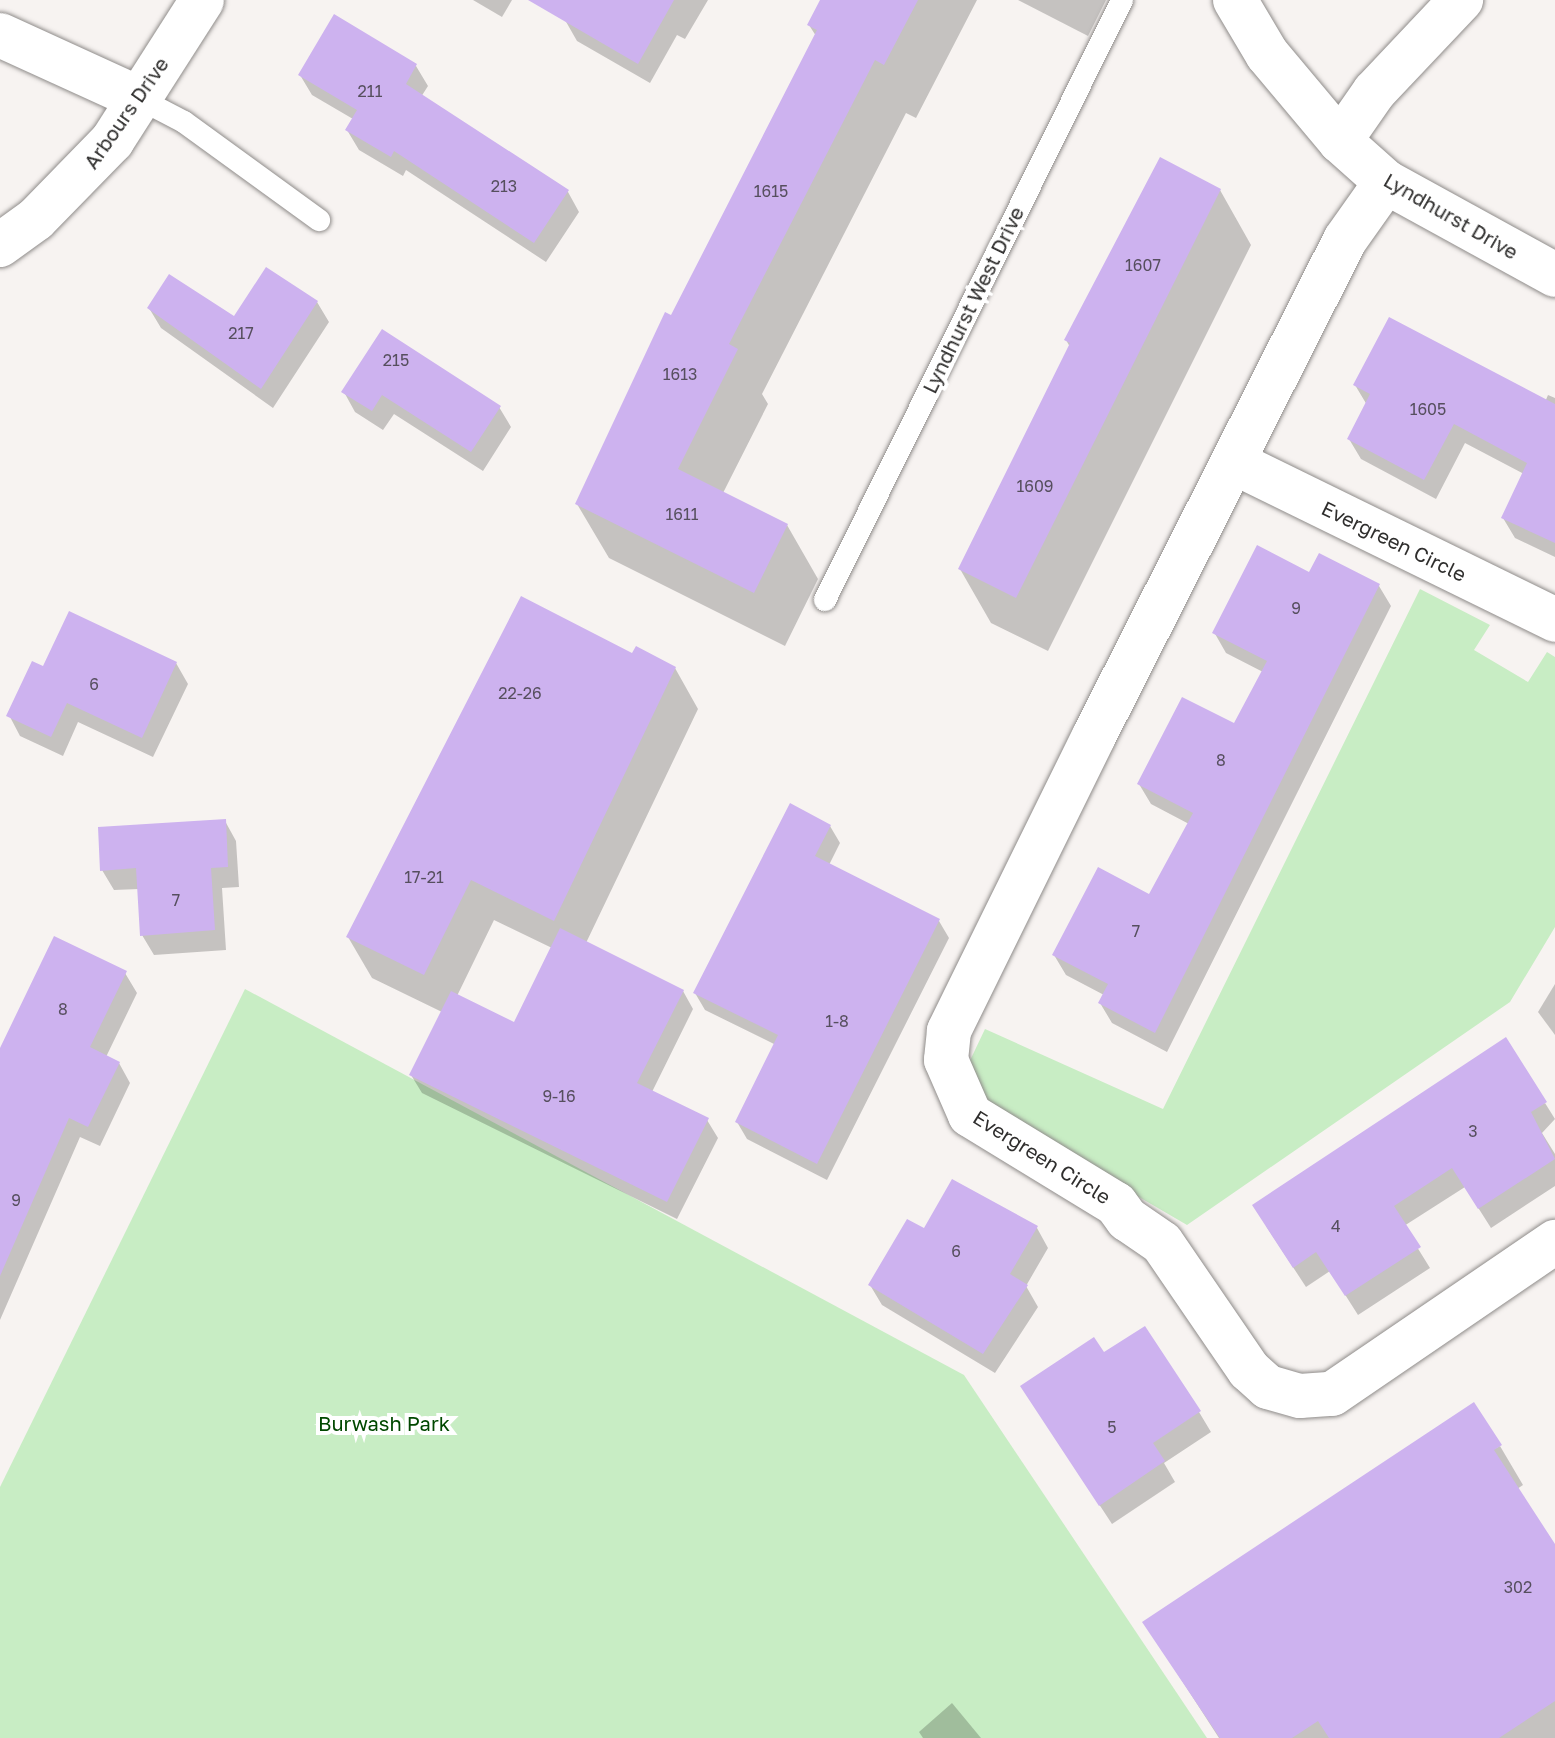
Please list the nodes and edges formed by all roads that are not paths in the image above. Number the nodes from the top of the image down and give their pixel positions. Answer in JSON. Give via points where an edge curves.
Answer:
{"nodes":[{"id":1,"x":202,"y":0,"type":"edge"},
{"id":2,"x":1122,"y":0,"type":"edge"},
{"id":3,"x":1235,"y":0,"type":"edge"},
{"id":4,"x":1461,"y":0,"type":"edge"},
{"id":5,"x":0,"y":35,"type":"edge"},
{"id":6,"x":138,"y":98,"type":"junction"},
{"id":7,"x":1340,"y":141,"type":"junction"},
{"id":8,"x":1386,"y":182,"type":"junction"},
{"id":9,"x":319,"y":220,"type":"dead end"},
{"id":10,"x":0,"y":245,"type":"edge"},
{"id":11,"x":1555,"y":275,"type":"edge"},
{"id":12,"x":1233,"y":462,"type":"junction"},
{"id":13,"x":825,"y":600,"type":"dead end"},
{"id":14,"x":1555,"y":620,"type":"edge"},
{"id":15,"x":1555,"y":1242,"type":"edge"}],
"edges":[{"from":1,"to":6,"type":"street","name":"Arbours Drive"},
{"from":2,"to":13,"type":"lane","name":"Lyndhurst West Drive"},
{"from":3,"to":7,"type":"street","name":"Lyndhurst Drive","via":[[1267,54]]},
{"from":4,"to":7,"type":"street","via":[[1374,92]]},
{"from":5,"to":6,"type":"street"},
{"from":6,"to":9,"type":"lane","via":[[184,122]]},
{"from":6,"to":10,"type":"street","name":"Arbours Drive","via":[[82,177]]},
{"from":7,"to":8,"type":"street","name":"Lyndhurst Drive"},
{"from":8,"to":11,"type":"street","name":"Lyndhurst Drive"},
{"from":8,"to":12,"type":"street","name":"Evergreen Circle","via":[[1345,240]]},
{"from":12,"to":14,"type":"street","name":"Evergreen Circle"},
{"from":12,"to":15,"type":"street","name":"Evergreen Circle","via":[[949,1031],[946,1060],[952,1084],[970,1115],[1116,1204],[1127,1219],[1162,1243],[1249,1370],[1268,1387],[1300,1396],[1332,1394]]}]}
